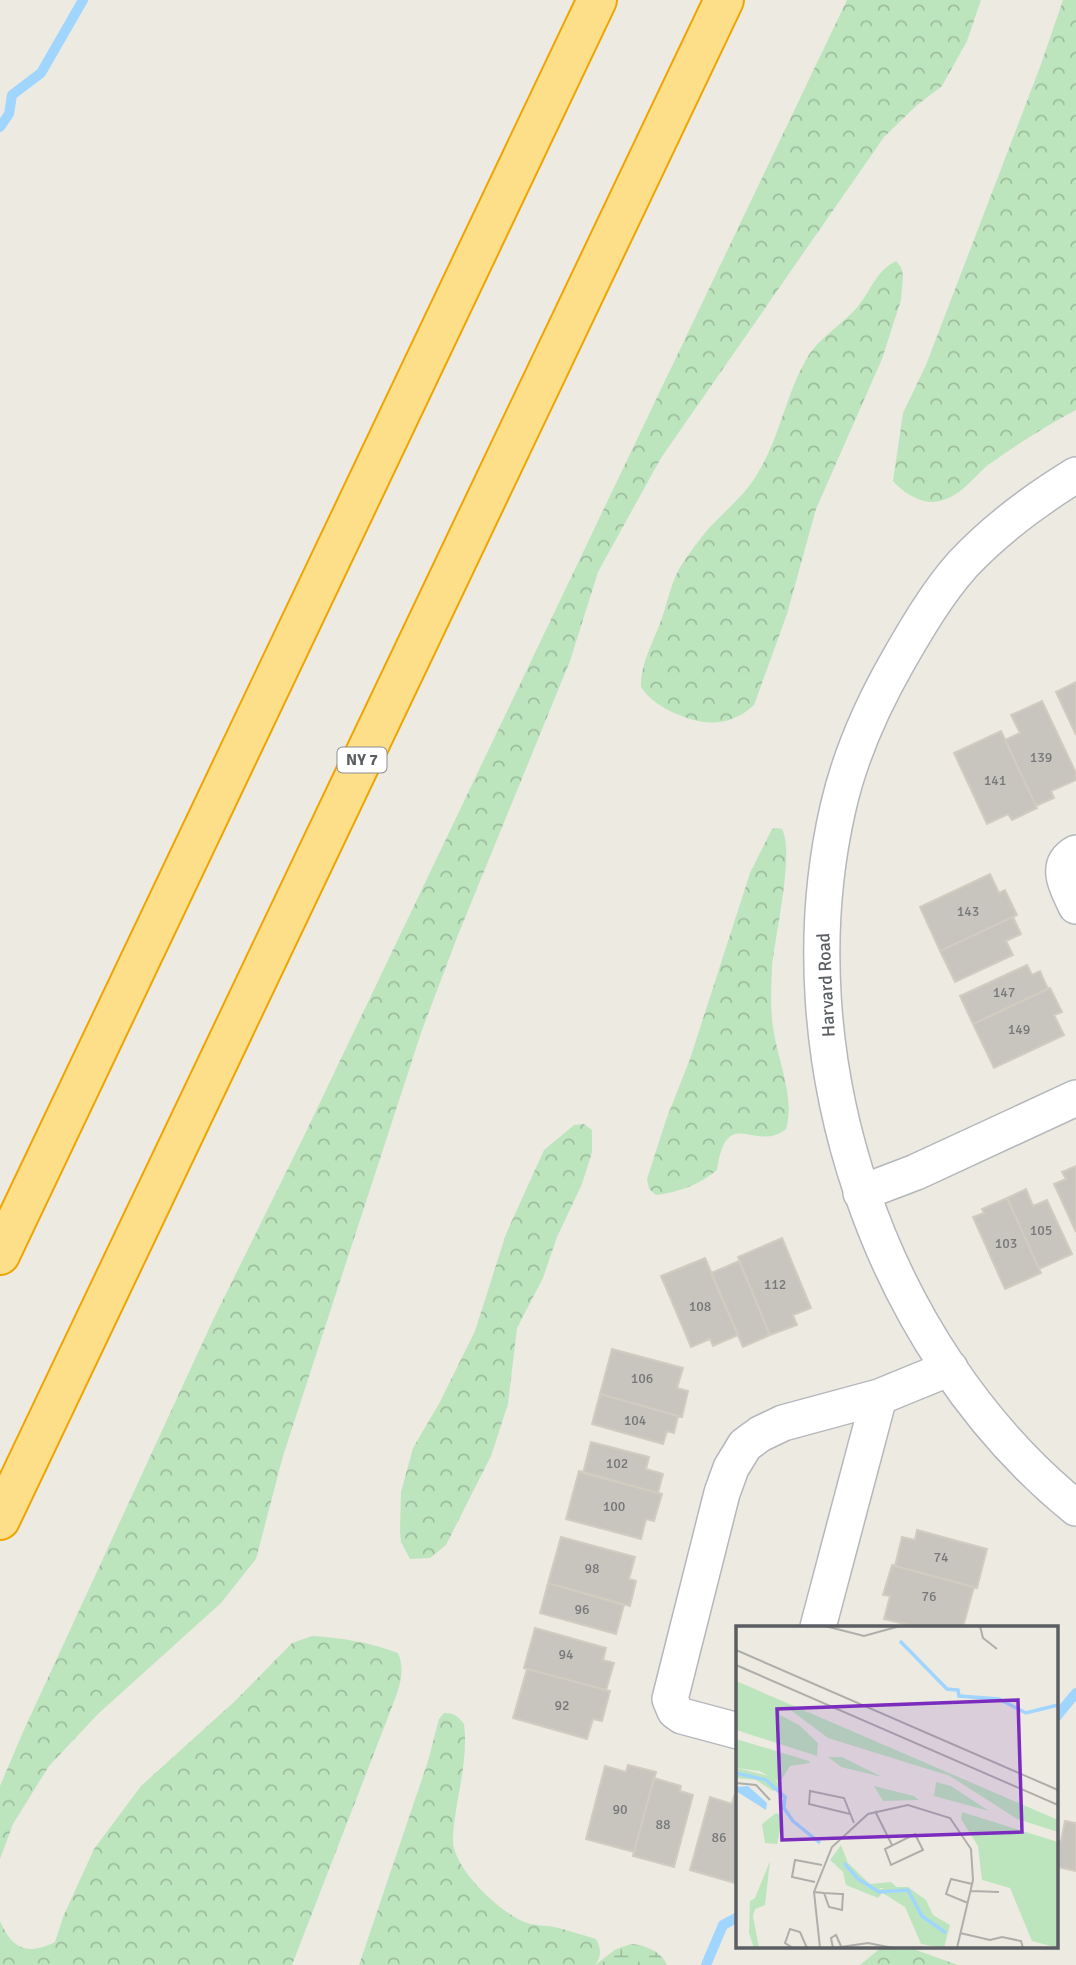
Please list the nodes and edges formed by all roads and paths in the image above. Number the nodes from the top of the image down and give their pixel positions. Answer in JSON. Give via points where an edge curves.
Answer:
{"nodes":[{"id":1,"x":597,"y":0,"type":"edge"},
{"id":2,"x":724,"y":0,"type":"edge"},
{"id":3,"x":1076,"y":475,"type":"edge"},
{"id":4,"x":1076,"y":853,"type":"edge"},
{"id":5,"x":1076,"y":906,"type":"edge"},
{"id":6,"x":1076,"y":1098,"type":"edge"},
{"id":7,"x":861,"y":1193,"type":"junction"},
{"id":8,"x":0,"y":1255,"type":"edge"},
{"id":9,"x":950,"y":1368,"type":"junction"},
{"id":10,"x":879,"y":1397,"type":"junction"},
{"id":11,"x":1076,"y":1508,"type":"edge"},
{"id":12,"x":0,"y":1520,"type":"edge"},
{"id":13,"x":818,"y":1626,"type":"edge"},
{"id":14,"x":736,"y":1730,"type":"edge"}],
"edges":[{"from":1,"to":8,"type":"highway"},
{"from":2,"to":12,"type":"highway","number":"NY 7"},
{"from":3,"to":7,"type":"street","name":"Harvard Road","via":[[1013,518],[950,581],[892,671],[852,760],[828,864],[824,979],[836,1099]]},
{"from":4,"to":5,"type":"street","via":[[1066,862],[1063,874]]},
{"from":6,"to":7,"type":"street"},
{"from":7,"to":9,"type":"street","name":"Harvard Road","via":[[889,1261]]},
{"from":9,"to":10,"type":"street"},
{"from":9,"to":11,"type":"street","name":"Harvard Road","via":[[1019,1455]]},
{"from":10,"to":13,"type":"street"},
{"from":10,"to":14,"type":"street","via":[[769,1429],[745,1445],[726,1480],[670,1699],[682,1716]]}]}
